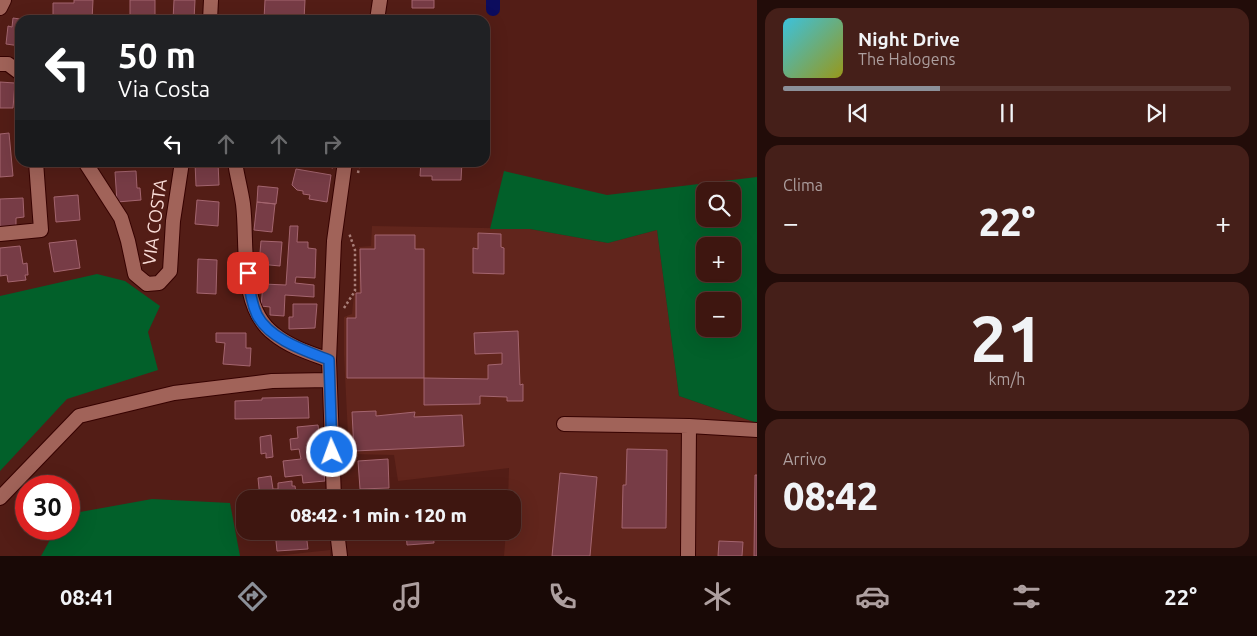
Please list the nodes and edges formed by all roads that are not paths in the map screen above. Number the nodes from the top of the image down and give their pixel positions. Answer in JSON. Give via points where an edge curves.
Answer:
{"nodes":[{"id":1,"x":4,"y":0,"type":"edge"},
{"id":2,"x":211,"y":0,"type":"edge"},
{"id":3,"x":380,"y":0,"type":"edge"},
{"id":4,"x":0,"y":8,"type":"edge"},
{"id":5,"x":210,"y":15,"type":"edge"},
{"id":6,"x":378,"y":15,"type":"edge"},
{"id":7,"x":0,"y":64,"type":"edge"},
{"id":8,"x":15,"y":69,"type":"edge"},
{"id":9,"x":36,"y":167,"type":"edge"},
{"id":10,"x":88,"y":167,"type":"edge"},
{"id":11,"x":181,"y":167,"type":"edge"},
{"id":12,"x":236,"y":167,"type":"edge"},
{"id":13,"x":344,"y":167,"type":"edge"},
{"id":14,"x":0,"y":234,"type":"edge"},
{"id":15,"x":329,"y":360,"type":"junction"},
{"id":16,"x":329,"y":380,"type":"junction"},
{"id":17,"x":564,"y":424,"type":"dead end"},
{"id":18,"x":689,"y":426,"type":"junction"},
{"id":19,"x":757,"y":430,"type":"edge"},
{"id":20,"x":334,"y":490,"type":"edge"},
{"id":21,"x":0,"y":498,"type":"edge"},
{"id":22,"x":338,"y":540,"type":"edge"},
{"id":23,"x":340,"y":556,"type":"edge"},
{"id":24,"x":688,"y":556,"type":"edge"}],
"edges":[{"from":1,"to":4,"type":"street"},
{"from":2,"to":5,"type":"street"},
{"from":3,"to":6,"type":"street"},
{"from":7,"to":8,"type":"street"},
{"from":9,"to":14,"type":"street","via":[[41,230]]},
{"from":10,"to":11,"type":"street","name":"VIA COSTA","via":[[121,218],[135,274],[147,284],[159,284],[170,271]]},
{"from":12,"to":15,"type":"street","via":[[243,204],[249,290],[257,316],[273,334],[295,347]]},
{"from":13,"to":15,"type":"street","via":[[334,241]]},
{"from":15,"to":16,"type":"street"},
{"from":16,"to":20,"type":"street"},
{"from":16,"to":21,"type":"street","via":[[272,381],[174,393],[79,416]]},
{"from":17,"to":18,"type":"street"},
{"from":18,"to":19,"type":"street"},
{"from":18,"to":24,"type":"street"},
{"from":22,"to":23,"type":"street"}]}
